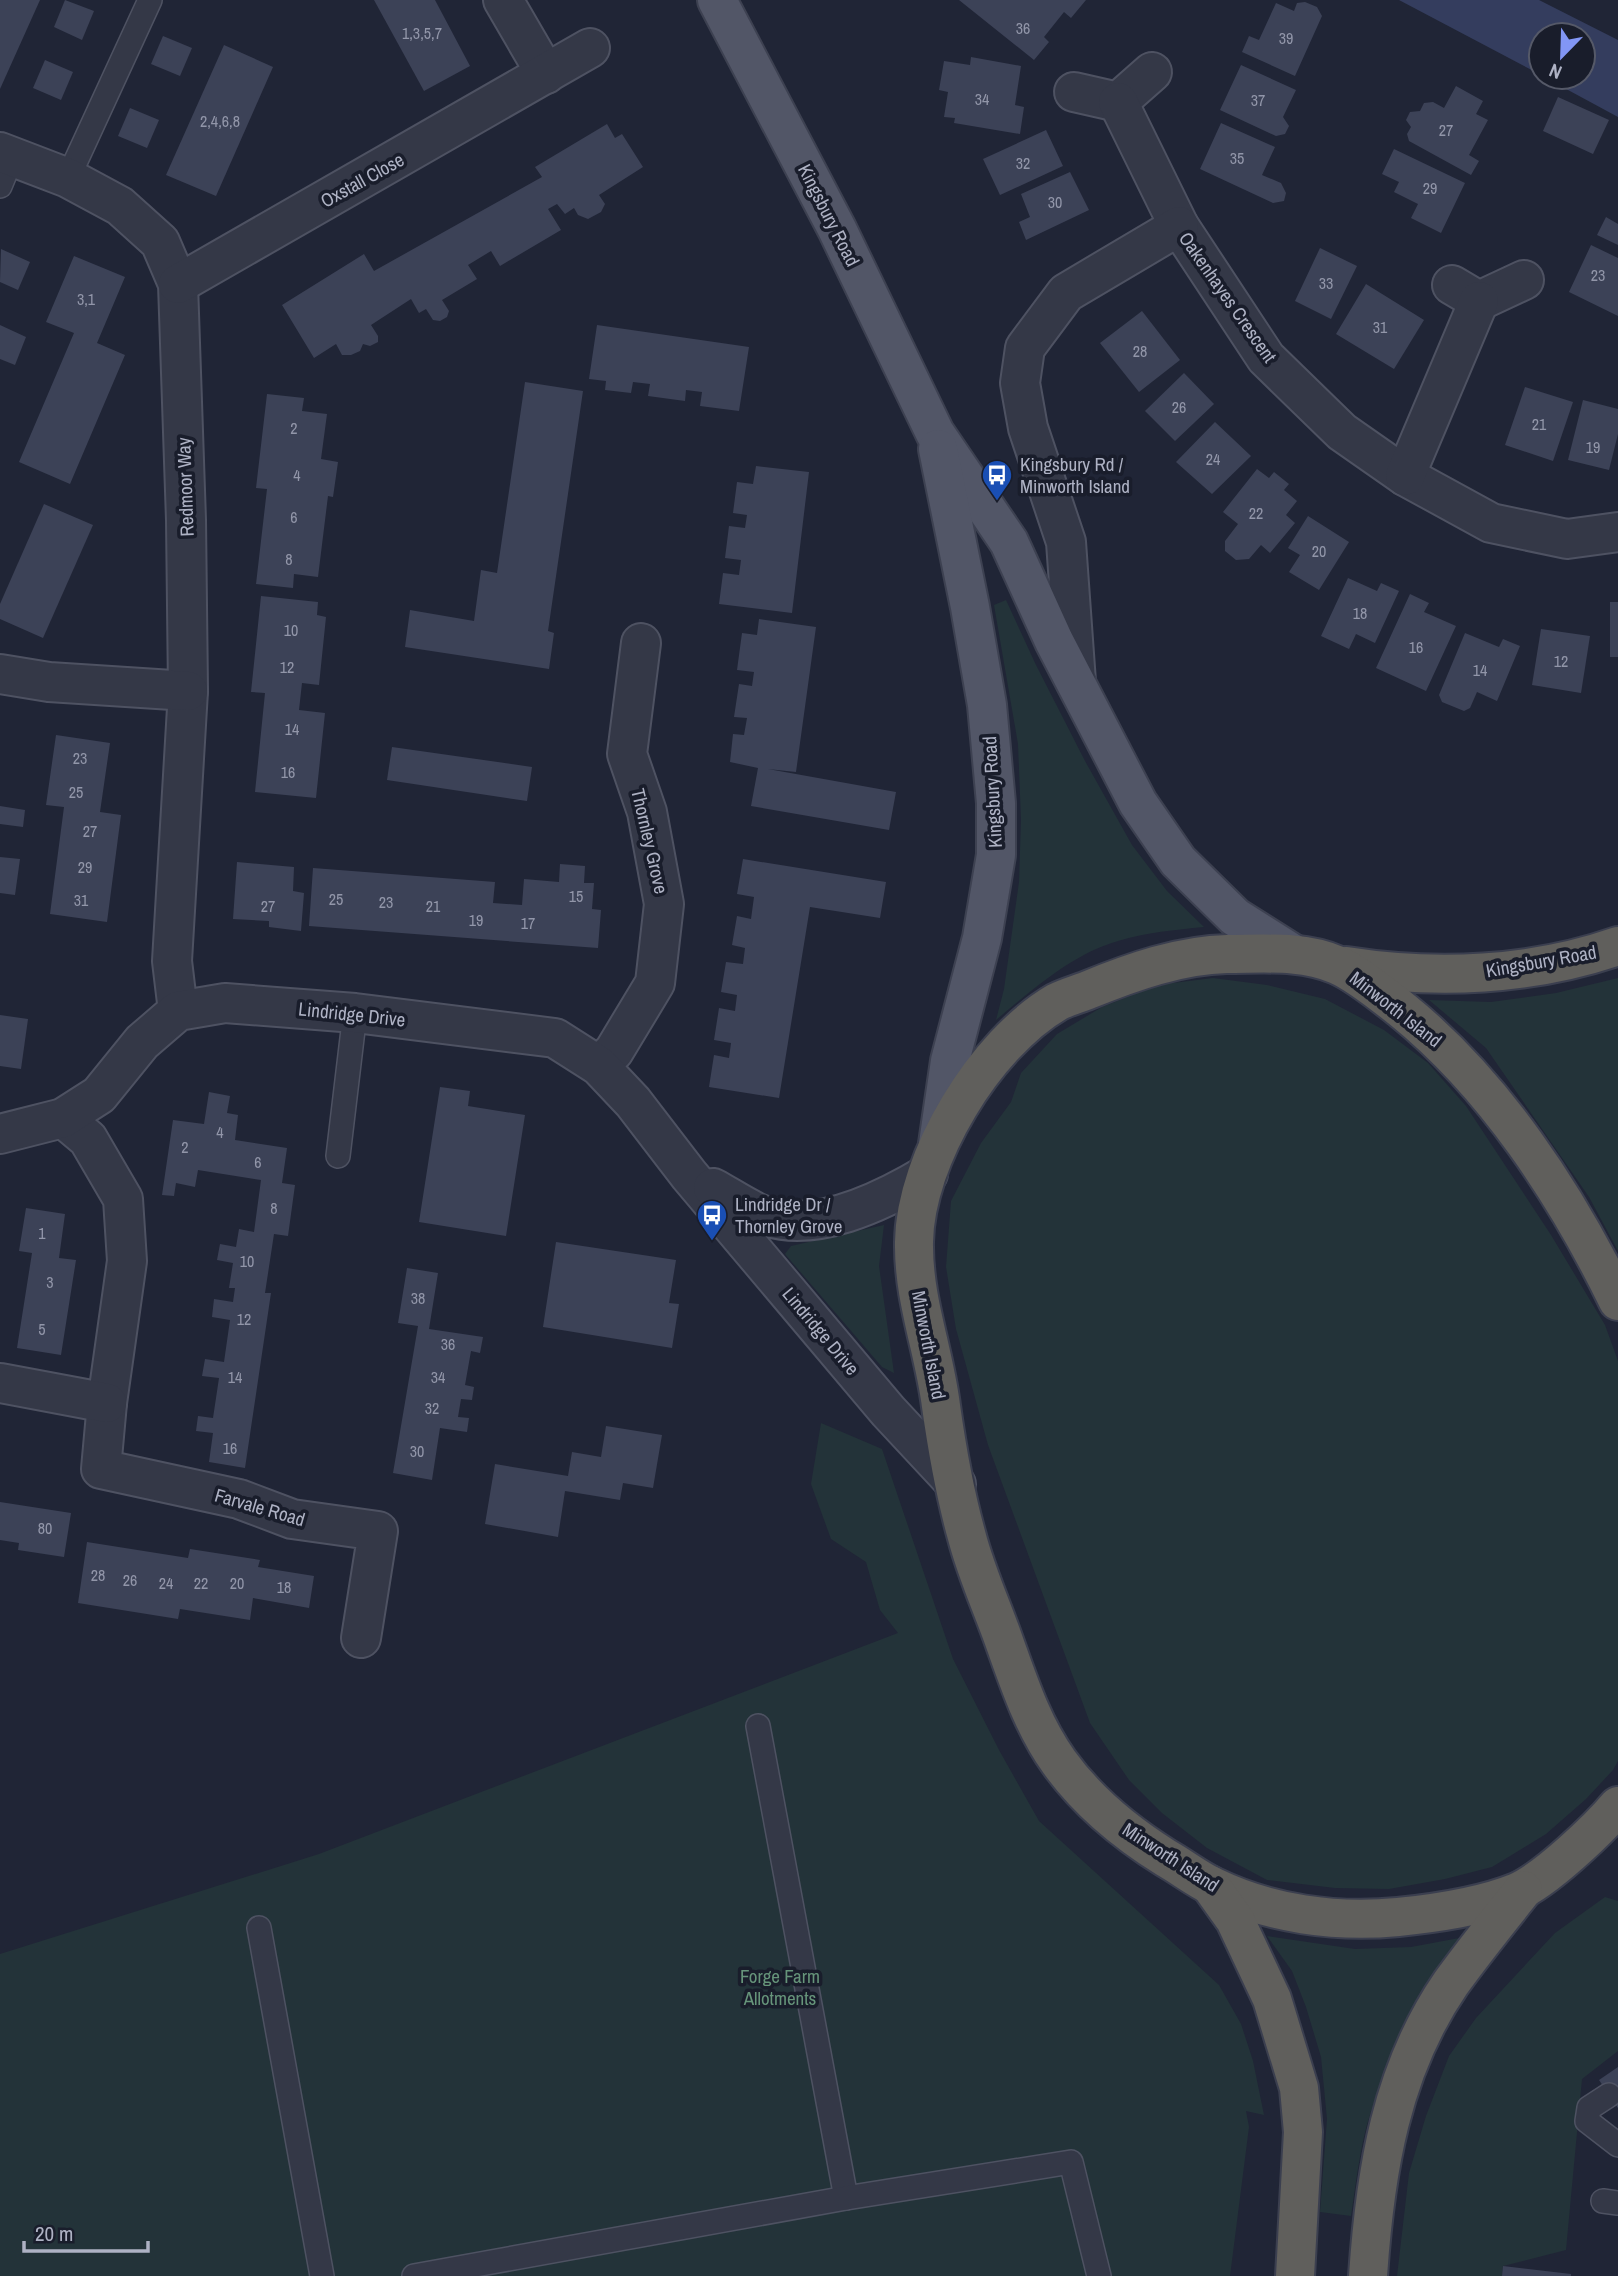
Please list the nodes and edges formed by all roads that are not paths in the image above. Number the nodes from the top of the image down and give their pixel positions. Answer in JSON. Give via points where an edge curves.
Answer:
{"nodes":[{"id":1,"x":150,"y":0,"type":"edge"},
{"id":2,"x":503,"y":0,"type":"edge"},
{"id":3,"x":717,"y":0,"type":"edge"},
{"id":4,"x":590,"y":48,"type":"dead end"},
{"id":5,"x":1152,"y":72,"type":"dead end"},
{"id":6,"x":546,"y":74,"type":"junction"},
{"id":7,"x":1074,"y":92,"type":"dead end"},
{"id":8,"x":1118,"y":102,"type":"junction"},
{"id":9,"x":4,"y":165,"type":"edge"},
{"id":10,"x":68,"y":178,"type":"junction"},
{"id":11,"x":1179,"y":226,"type":"junction"},
{"id":12,"x":1524,"y":280,"type":"dead end"},
{"id":13,"x":178,"y":284,"type":"junction"},
{"id":14,"x":935,"y":433,"type":"junction"},
{"id":15,"x":1405,"y":476,"type":"junction"},
{"id":16,"x":1618,"y":532,"type":"edge"},
{"id":17,"x":641,"y":643,"type":"dead end"},
{"id":18,"x":0,"y":674,"type":"edge"},
{"id":19,"x":1076,"y":682,"type":"junction"},
{"id":20,"x":188,"y":691,"type":"junction"},
{"id":21,"x":1618,"y":946,"type":"edge"},
{"id":22,"x":1292,"y":953,"type":"junction"},
{"id":23,"x":1338,"y":965,"type":"junction"},
{"id":24,"x":178,"y":1011,"type":"junction"},
{"id":25,"x":355,"y":1013,"type":"junction"},
{"id":26,"x":599,"y":1066,"type":"junction"},
{"id":27,"x":62,"y":1118,"type":"junction"},
{"id":28,"x":0,"y":1134,"type":"edge"},
{"id":29,"x":338,"y":1156,"type":"dead end"},
{"id":30,"x":932,"y":1161,"type":"junction"},
{"id":31,"x":690,"y":1175,"type":"junction"},
{"id":32,"x":1618,"y":1301,"type":"edge"},
{"id":33,"x":0,"y":1383,"type":"edge"},
{"id":34,"x":107,"y":1403,"type":"junction"},
{"id":35,"x":956,"y":1484,"type":"junction"},
{"id":36,"x":361,"y":1638,"type":"dead end"},
{"id":37,"x":758,"y":1726,"type":"dead end"},
{"id":38,"x":1618,"y":1806,"type":"edge"},
{"id":39,"x":1210,"y":1885,"type":"junction"},
{"id":40,"x":1523,"y":1889,"type":"junction"},
{"id":41,"x":259,"y":1928,"type":"dead end"},
{"id":42,"x":1609,"y":2095,"type":"dead end"},
{"id":43,"x":1618,"y":2145,"type":"edge"},
{"id":44,"x":846,"y":2198,"type":"junction"},
{"id":45,"x":322,"y":2276,"type":"edge"},
{"id":46,"x":414,"y":2276,"type":"edge"},
{"id":47,"x":1099,"y":2276,"type":"edge"},
{"id":48,"x":1295,"y":2276,"type":"edge"},
{"id":49,"x":1368,"y":2276,"type":"edge"}],
"edges":[{"from":1,"to":10,"type":"lane"},
{"from":2,"to":6,"type":"street"},
{"from":3,"to":14,"type":"main road","name":"Kingsbury Road","via":[[837,229]]},
{"from":4,"to":6,"type":"street","name":"Oxstall Close"},
{"from":5,"to":8,"type":"street"},
{"from":6,"to":13,"type":"street","name":"Oxstall Close"},
{"from":7,"to":8,"type":"street"},
{"from":8,"to":11,"type":"street","name":"Oakenhayes Crescent"},
{"from":9,"to":10,"type":"street"},
{"from":10,"to":13,"type":"street","via":[[120,206],[160,242]]},
{"from":11,"to":15,"type":"street","name":"Oakenhayes Crescent","via":[[1266,358],[1342,432]]},
{"from":11,"to":19,"type":"street","name":"Oakenhayes Crescent","via":[[1066,293],[1025,348],[1020,383],[1028,428],[1066,542]]},
{"from":12,"to":15,"type":"street","via":[[1465,293]]},
{"from":13,"to":20,"type":"street","name":"Redmoor Way"},
{"from":14,"to":19,"type":"main road","name":"Kingsbury Road","via":[[1009,542]]},
{"from":14,"to":30,"type":"main road","name":"Kingsbury Road","via":[[987,705],[996,855]]},
{"from":15,"to":16,"type":"street","name":"Oakenhayes Crescent","via":[[1491,523],[1567,539]]},
{"from":17,"to":26,"type":"street","name":"Thornley Grove","via":[[627,754],[647,812],[664,904],[655,982],[614,1051]]},
{"from":18,"to":20,"type":"street","via":[[49,682]]},
{"from":19,"to":22,"type":"main road","name":"Kingsbury Road","via":[[1138,803],[1178,861],[1235,917]]},
{"from":20,"to":24,"type":"street","name":"Redmoor Way","via":[[172,961]]},
{"from":21,"to":23,"type":"highway","name":"Kingsbury Road","via":[[1590,956],[1513,970],[1446,975]]},
{"from":22,"to":23,"type":"highway","name":"Minworth Island"},
{"from":22,"to":30,"type":"highway","name":"Minworth Island","via":[[1207,954],[1127,974],[1058,1002],[1006,1044],[988,1065],[952,1118]]},
{"from":23,"to":32,"type":"highway","name":"Minworth Island","via":[[1414,1020],[1493,1100],[1591,1248]]},
{"from":24,"to":25,"type":"street","name":"Lindridge Drive","via":[[225,1003]]},
{"from":24,"to":27,"type":"street","via":[[142,1042],[99,1094]]},
{"from":25,"to":26,"type":"street","name":"Lindridge Drive","via":[[555,1038]]},
{"from":25,"to":29,"type":"lane"},
{"from":26,"to":31,"type":"street","name":"Lindridge Drive"},
{"from":27,"to":28,"type":"street"},
{"from":27,"to":34,"type":"street","name":"Farvale Road","via":[[88,1139],[123,1199],[127,1261]]},
{"from":30,"to":31,"type":"street","name":"Lindridge Drive","via":[[890,1196],[825,1219],[796,1222],[761,1215]]},
{"from":30,"to":35,"type":"highway","name":"Minworth Island","via":[[918,1204],[915,1275]]},
{"from":31,"to":35,"type":"street","name":"Lindridge Drive","via":[[888,1411]]},
{"from":33,"to":34,"type":"street"},
{"from":34,"to":36,"type":"street","name":"Farvale Road","via":[[101,1469],[239,1499],[292,1520],[379,1531]]},
{"from":35,"to":39,"type":"highway","name":"Minworth Island","via":[[967,1538],[1016,1674],[1037,1727],[1059,1763],[1131,1836]]},
{"from":37,"to":44,"type":"lane"},
{"from":38,"to":40,"type":"highway","name":"Minworth Island"},
{"from":39,"to":40,"type":"highway","name":"Minworth Island","via":[[1295,1914],[1352,1920],[1435,1913]]},
{"from":39,"to":48,"type":"highway","via":[[1235,1920],[1272,1999],[1299,2088],[1303,2132]]},
{"from":40,"to":49,"type":"highway","via":[[1450,1984],[1406,2069],[1382,2156]]},
{"from":41,"to":45,"type":"lane"},
{"from":42,"to":43,"type":"lane","via":[[1589,2108],[1587,2121]]},
{"from":44,"to":46,"type":"lane"},
{"from":44,"to":47,"type":"lane","via":[[1071,2162]]}]}
